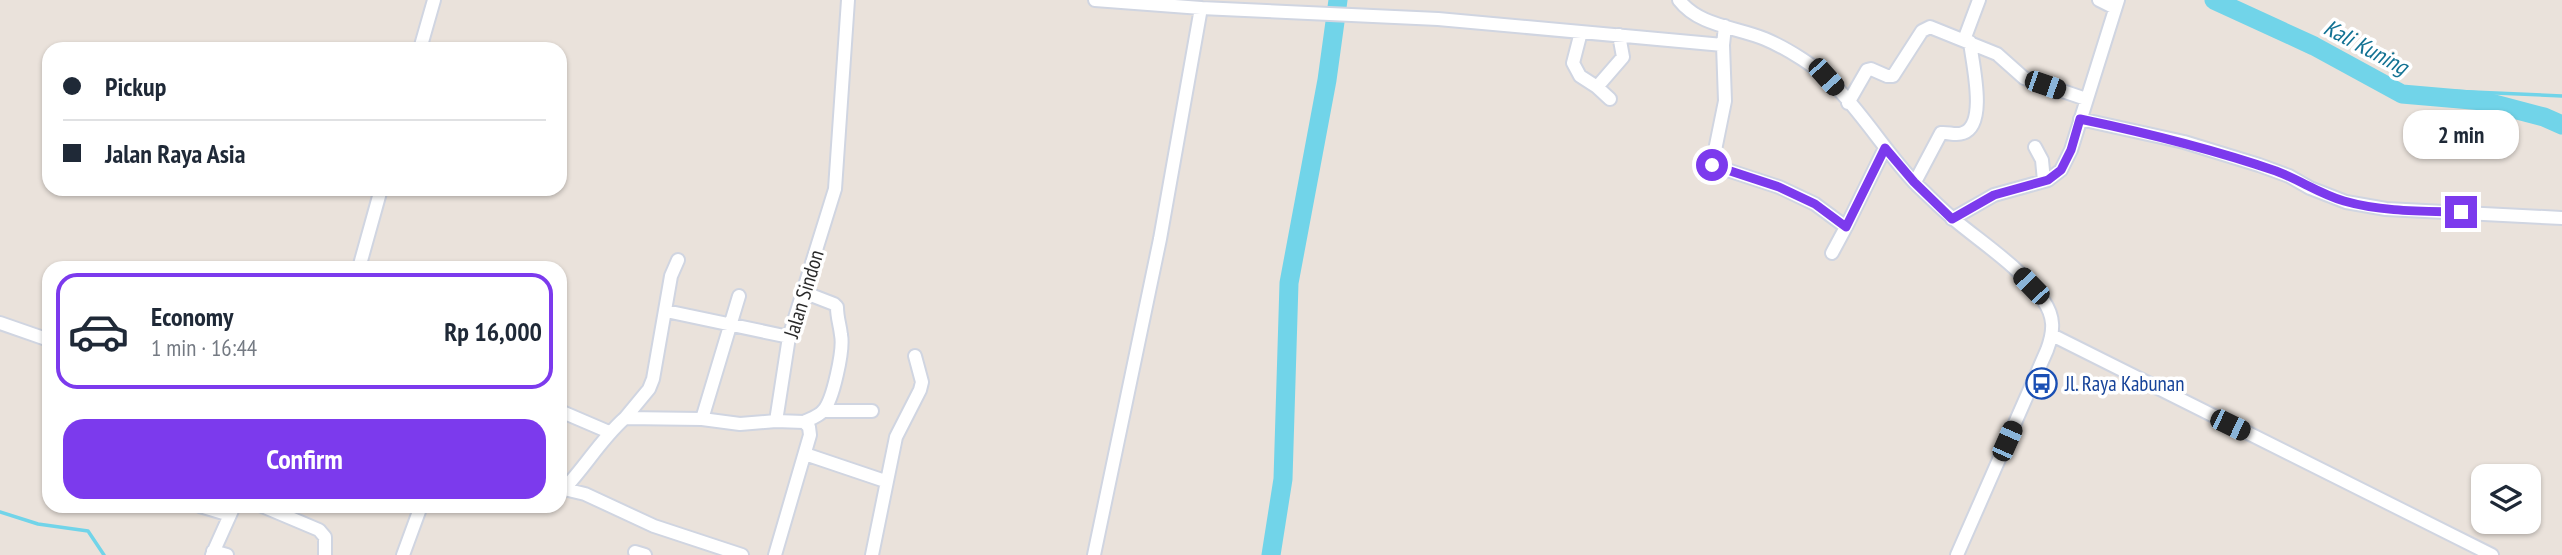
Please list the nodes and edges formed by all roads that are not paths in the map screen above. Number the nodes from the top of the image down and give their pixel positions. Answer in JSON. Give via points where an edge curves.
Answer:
{"nodes":[{"id":1,"x":434,"y":0,"type":"edge"},
{"id":2,"x":848,"y":0,"type":"edge"},
{"id":3,"x":1095,"y":0,"type":"edge"},
{"id":4,"x":1679,"y":0,"type":"edge"},
{"id":5,"x":1979,"y":0,"type":"edge"},
{"id":6,"x":2099,"y":0,"type":"edge"},
{"id":7,"x":2117,"y":4,"type":"edge"},
{"id":8,"x":1201,"y":8,"type":"junction"},
{"id":9,"x":1726,"y":26,"type":"junction"},
{"id":10,"x":1581,"y":32,"type":"junction"},
{"id":11,"x":1619,"y":35,"type":"junction"},
{"id":12,"x":1967,"y":41,"type":"junction"},
{"id":13,"x":422,"y":42,"type":"edge"},
{"id":14,"x":1723,"y":45,"type":"junction"},
{"id":15,"x":1597,"y":87,"type":"junction"},
{"id":16,"x":1610,"y":99,"type":"dead end"},
{"id":17,"x":2086,"y":99,"type":"junction"},
{"id":18,"x":1848,"y":103,"type":"junction"},
{"id":19,"x":2080,"y":119,"type":"junction"},
{"id":20,"x":2035,"y":147,"type":"dead end"},
{"id":21,"x":1885,"y":148,"type":"junction"},
{"id":22,"x":2044,"y":181,"type":"junction"},
{"id":23,"x":1914,"y":182,"type":"junction"},
{"id":24,"x":379,"y":196,"type":"edge"},
{"id":25,"x":2562,"y":218,"type":"edge"},
{"id":26,"x":1952,"y":219,"type":"junction"},
{"id":27,"x":1846,"y":227,"type":"junction"},
{"id":28,"x":1832,"y":253,"type":"dead end"},
{"id":29,"x":678,"y":260,"type":"dead end"},
{"id":30,"x":361,"y":261,"type":"edge"},
{"id":31,"x":803,"y":292,"type":"junction"},
{"id":32,"x":739,"y":296,"type":"dead end"},
{"id":33,"x":666,"y":311,"type":"junction"},
{"id":34,"x":0,"y":323,"type":"edge"},
{"id":35,"x":731,"y":324,"type":"junction"},
{"id":36,"x":2052,"y":335,"type":"junction"},
{"id":37,"x":789,"y":337,"type":"junction"},
{"id":38,"x":42,"y":338,"type":"edge"},
{"id":39,"x":915,"y":356,"type":"dead end"},
{"id":40,"x":824,"y":411,"type":"junction"},
{"id":41,"x":872,"y":411,"type":"dead end"},
{"id":42,"x":567,"y":414,"type":"edge"},
{"id":43,"x":625,"y":418,"type":"junction"},
{"id":44,"x":702,"y":419,"type":"junction"},
{"id":45,"x":776,"y":422,"type":"junction"},
{"id":46,"x":804,"y":422,"type":"junction"},
{"id":47,"x":609,"y":432,"type":"junction"},
{"id":48,"x":805,"y":454,"type":"junction"},
{"id":49,"x":583,"y":469,"type":"junction"},
{"id":50,"x":885,"y":481,"type":"junction"},
{"id":51,"x":567,"y":483,"type":"edge"},
{"id":52,"x":567,"y":489,"type":"edge"},
{"id":53,"x":585,"y":494,"type":"junction"},
{"id":54,"x":231,"y":513,"type":"edge"},
{"id":55,"x":279,"y":513,"type":"edge"},
{"id":56,"x":419,"y":513,"type":"edge"},
{"id":57,"x":212,"y":553,"type":"edge"},
{"id":58,"x":227,"y":555,"type":"edge"},
{"id":59,"x":325,"y":555,"type":"edge"},
{"id":60,"x":404,"y":555,"type":"edge"},
{"id":61,"x":741,"y":555,"type":"edge"},
{"id":62,"x":775,"y":555,"type":"edge"},
{"id":63,"x":872,"y":555,"type":"edge"},
{"id":64,"x":1094,"y":555,"type":"edge"},
{"id":65,"x":1957,"y":555,"type":"edge"},
{"id":66,"x":2492,"y":555,"type":"edge"}],
"edges":[{"from":1,"to":13,"type":"street"},
{"from":2,"to":31,"type":"street","name":"Jalan Sindon","via":[[835,189]]},
{"from":3,"to":8,"type":"street"},
{"from":4,"to":9,"type":"street","via":[[1693,14]]},
{"from":5,"to":12,"type":"street"},
{"from":6,"to":7,"type":"street"},
{"from":7,"to":17,"type":"street"},
{"from":8,"to":10,"type":"street","via":[[1438,19]]},
{"from":8,"to":64,"type":"street","via":[[1160,239]]},
{"from":9,"to":14,"type":"street"},
{"from":9,"to":18,"type":"street","via":[[1765,39],[1802,59],[1826,77]]},
{"from":10,"to":11,"type":"street"},
{"from":10,"to":15,"type":"street","via":[[1573,64],[1580,76]]},
{"from":11,"to":14,"type":"street"},
{"from":11,"to":15,"type":"street","via":[[1623,57]]},
{"from":12,"to":17,"type":"street","via":[[2004,58],[2024,78]]},
{"from":12,"to":18,"type":"street","via":[[1926,28],[1896,73],[1887,76],[1867,70]]},
{"from":12,"to":23,"type":"street","via":[[1977,91],[1976,116],[1971,128],[1959,135],[1941,133]]},
{"from":14,"to":27,"type":"street","via":[[1725,101],[1712,165],[1779,187],[1815,204]]},
{"from":15,"to":16,"type":"street"},
{"from":17,"to":19,"type":"street"},
{"from":18,"to":21,"type":"street"},
{"from":19,"to":22,"type":"street","via":[[2061,170]]},
{"from":19,"to":25,"type":"street","via":[[2184,142],[2259,165],[2346,202],[2386,209]]},
{"from":20,"to":22,"type":"street"},
{"from":21,"to":23,"type":"street"},
{"from":21,"to":27,"type":"street"},
{"from":22,"to":26,"type":"street","via":[[1994,195]]},
{"from":23,"to":26,"type":"street"},
{"from":24,"to":30,"type":"street"},
{"from":26,"to":36,"type":"street","via":[[2042,297],[2053,323]]},
{"from":27,"to":28,"type":"street"},
{"from":29,"to":33,"type":"street"},
{"from":31,"to":37,"type":"street","name":"Jalan Sindon"},
{"from":31,"to":40,"type":"street","via":[[837,307],[841,351]]},
{"from":32,"to":35,"type":"street"},
{"from":33,"to":35,"type":"street"},
{"from":33,"to":43,"type":"street","via":[[653,379]]},
{"from":34,"to":38,"type":"street"},
{"from":35,"to":37,"type":"street"},
{"from":35,"to":44,"type":"street"},
{"from":36,"to":65,"type":"street"},
{"from":36,"to":66,"type":"street"},
{"from":37,"to":45,"type":"street","name":"Jalan Sindon"},
{"from":39,"to":50,"type":"street","via":[[922,382],[899,427]]},
{"from":40,"to":41,"type":"street"},
{"from":40,"to":46,"type":"street"},
{"from":42,"to":47,"type":"street"},
{"from":43,"to":44,"type":"street"},
{"from":43,"to":47,"type":"street"},
{"from":44,"to":45,"type":"street"},
{"from":45,"to":46,"type":"street"},
{"from":46,"to":48,"type":"street","via":[[810,431]]},
{"from":47,"to":49,"type":"street"},
{"from":48,"to":50,"type":"street"},
{"from":48,"to":62,"type":"street"},
{"from":49,"to":51,"type":"street"},
{"from":49,"to":53,"type":"street"},
{"from":50,"to":63,"type":"street"},
{"from":52,"to":53,"type":"street"},
{"from":53,"to":61,"type":"street","via":[[654,526]]},
{"from":54,"to":57,"type":"street"},
{"from":55,"to":59,"type":"street","via":[[319,530]]},
{"from":56,"to":60,"type":"street"},
{"from":57,"to":58,"type":"street"}]}
